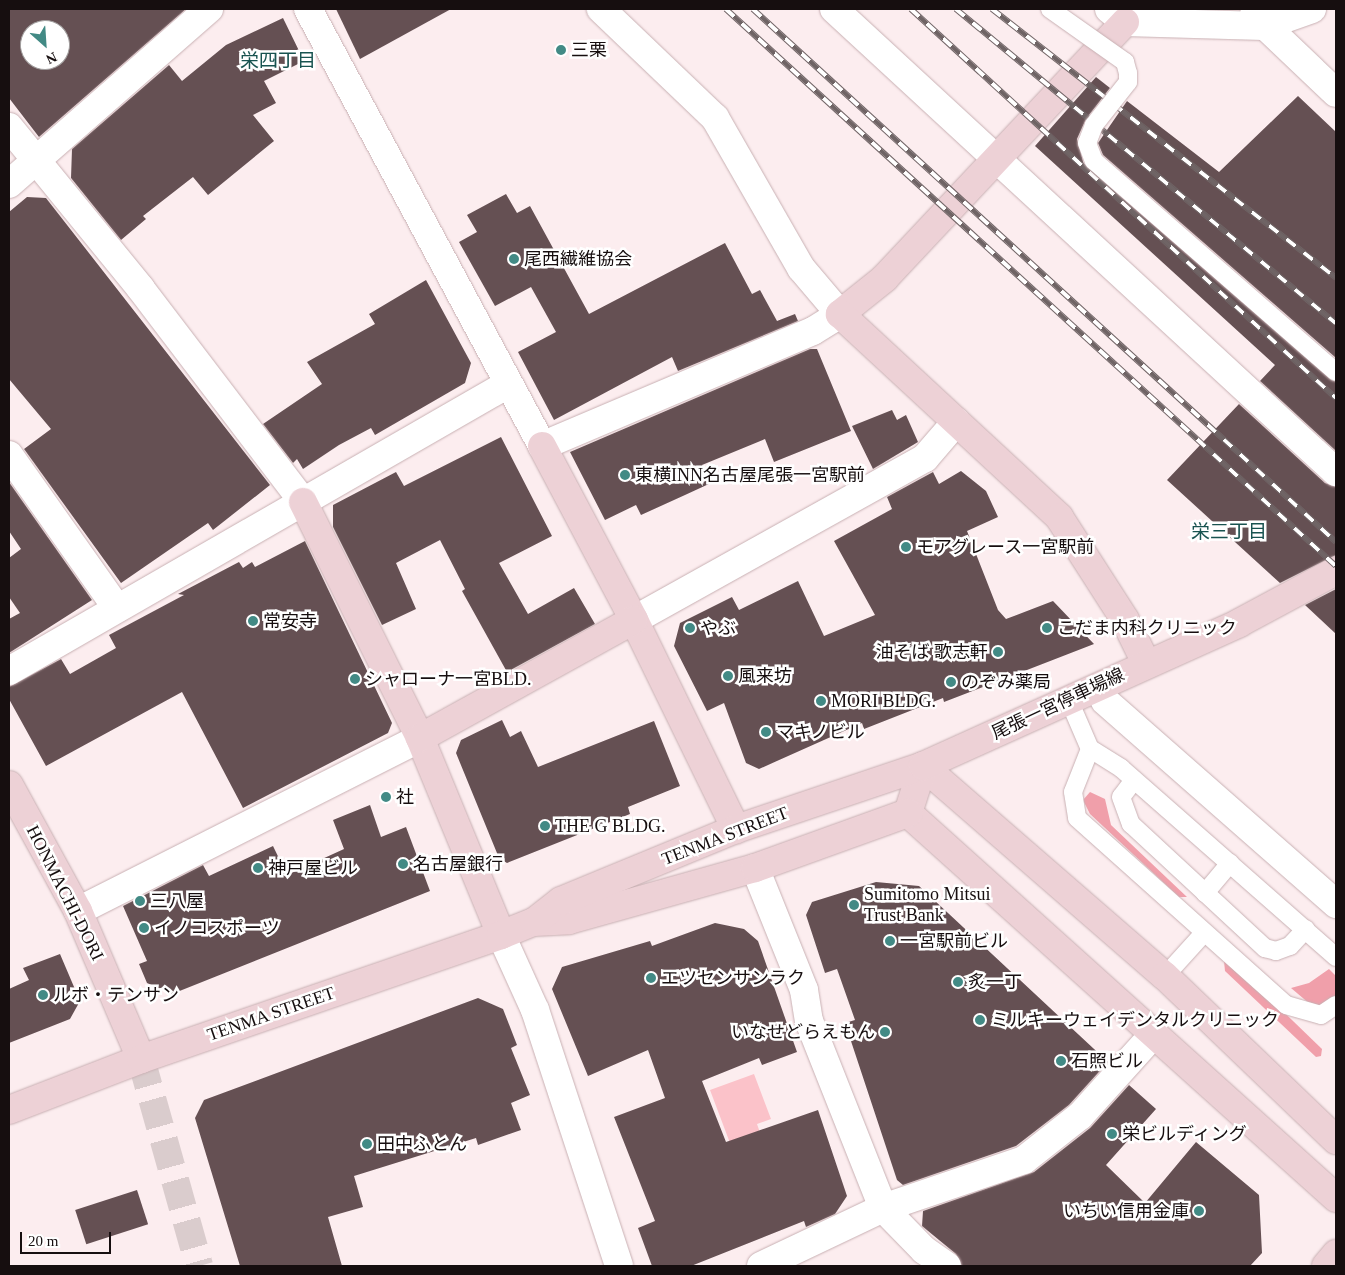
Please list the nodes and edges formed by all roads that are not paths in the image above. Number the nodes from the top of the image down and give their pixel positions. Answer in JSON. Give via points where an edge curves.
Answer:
{"nodes":[{"id":1,"x":208,"y":9,"type":"edge"},
{"id":2,"x":308,"y":9,"type":"edge"},
{"id":3,"x":602,"y":9,"type":"edge"},
{"id":4,"x":834,"y":9,"type":"edge"},
{"id":5,"x":1050,"y":9,"type":"edge"},
{"id":6,"x":1312,"y":9,"type":"edge"},
{"id":7,"x":1117,"y":15,"type":"edge"},
{"id":8,"x":1256,"y":17,"type":"edge"},
{"id":9,"x":1336,"y":93,"type":"edge"},
{"id":10,"x":9,"y":127,"type":"edge"},
{"id":11,"x":34,"y":162,"type":"junction"},
{"id":12,"x":9,"y":184,"type":"edge"},
{"id":13,"x":840,"y":314,"type":"junction"},
{"id":14,"x":1336,"y":372,"type":"edge"},
{"id":15,"x":508,"y":384,"type":"junction"},
{"id":16,"x":956,"y":422,"type":"junction"},
{"id":17,"x":542,"y":446,"type":"junction"},
{"id":18,"x":9,"y":455,"type":"edge"},
{"id":19,"x":1336,"y":472,"type":"edge"},
{"id":20,"x":303,"y":502,"type":"junction"},
{"id":21,"x":1336,"y":571,"type":"edge"},
{"id":22,"x":117,"y":608,"type":"junction"},
{"id":23,"x":634,"y":620,"type":"junction"},
{"id":24,"x":1146,"y":663,"type":"junction"},
{"id":25,"x":9,"y":671,"type":"edge"},
{"id":26,"x":1068,"y":698,"type":"junction"},
{"id":27,"x":1105,"y":701,"type":"dead end"},
{"id":28,"x":420,"y":738,"type":"junction"},
{"id":29,"x":1090,"y":749,"type":"junction"},
{"id":30,"x":923,"y":766,"type":"junction"},
{"id":31,"x":1134,"y":780,"type":"junction"},
{"id":32,"x":9,"y":785,"type":"edge"},
{"id":33,"x":908,"y":813,"type":"junction"},
{"id":34,"x":736,"y":830,"type":"junction"},
{"id":35,"x":1230,"y":862,"type":"junction"},
{"id":36,"x":755,"y":868,"type":"junction"},
{"id":37,"x":1206,"y":893,"type":"junction"},
{"id":38,"x":1336,"y":904,"type":"edge"},
{"id":39,"x":78,"y":911,"type":"junction"},
{"id":40,"x":534,"y":922,"type":"junction"},
{"id":41,"x":1306,"y":928,"type":"junction"},
{"id":42,"x":1204,"y":933,"type":"junction"},
{"id":43,"x":501,"y":935,"type":"junction"},
{"id":44,"x":1336,"y":957,"type":"edge"},
{"id":45,"x":1165,"y":976,"type":"junction"},
{"id":46,"x":1336,"y":1005,"type":"edge"},
{"id":47,"x":1153,"y":1034,"type":"junction"},
{"id":48,"x":141,"y":1059,"type":"junction"},
{"id":49,"x":9,"y":1110,"type":"edge"},
{"id":50,"x":1336,"y":1140,"type":"edge"},
{"id":51,"x":1336,"y":1198,"type":"edge"},
{"id":52,"x":883,"y":1208,"type":"junction"},
{"id":53,"x":1336,"y":1254,"type":"edge"},
{"id":54,"x":619,"y":1266,"type":"edge"},
{"id":55,"x":761,"y":1266,"type":"edge"},
{"id":56,"x":947,"y":1266,"type":"edge"},
{"id":57,"x":1326,"y":1266,"type":"edge"}],
"edges":[{"from":1,"to":11,"type":"street"},
{"from":2,"to":15,"type":"street"},
{"from":3,"to":13,"type":"street","via":[[715,118],[801,268]]},
{"from":4,"to":19,"type":"street"},
{"from":5,"to":14,"type":"lane","bridge":true,"via":[[1125,62],[1128,82],[1094,125],[1087,143],[1094,161]]},
{"from":6,"to":8,"type":"street"},
{"from":7,"to":8,"type":"street"},
{"from":7,"to":13,"type":"street","via":[[885,278]]},
{"from":8,"to":9,"type":"street"},
{"from":10,"to":11,"type":"street"},
{"from":11,"to":12,"type":"street"},
{"from":11,"to":20,"type":"street","via":[[140,289]]},
{"from":13,"to":16,"type":"street"},
{"from":13,"to":17,"type":"street","via":[[813,331]]},
{"from":15,"to":17,"type":"street"},
{"from":15,"to":20,"type":"street"},
{"from":16,"to":23,"type":"street","via":[[925,458]]},
{"from":16,"to":24,"type":"street","via":[[1059,517],[1125,620]]},
{"from":17,"to":23,"type":"street"},
{"from":18,"to":22,"type":"street"},
{"from":20,"to":22,"type":"street"},
{"from":20,"to":28,"type":"street"},
{"from":21,"to":24,"type":"street","name":"尾張一宮停車場線","via":[[1239,623]]},
{"from":22,"to":25,"type":"street"},
{"from":23,"to":28,"type":"street"},
{"from":23,"to":34,"type":"street"},
{"from":24,"to":26,"type":"street","name":"尾張一宮停車場線"},
{"from":26,"to":29,"type":"lane"},
{"from":26,"to":30,"type":"street","name":"尾張一宮停車場線"},
{"from":27,"to":38,"type":"street"},
{"from":28,"to":39,"type":"street"},
{"from":28,"to":43,"type":"street"},
{"from":29,"to":31,"type":"lane"},
{"from":29,"to":42,"type":"lane","via":[[1073,792],[1077,818]]},
{"from":30,"to":33,"type":"street"},
{"from":30,"to":34,"type":"street","name":"TENMA STREET"},
{"from":30,"to":45,"type":"street"},
{"from":31,"to":35,"type":"lane"},
{"from":31,"to":37,"type":"lane","via":[[1122,797],[1131,824]]},
{"from":32,"to":39,"type":"street","name":"HONMACHI-DORI"},
{"from":33,"to":36,"type":"street","name":"TENMA STREET"},
{"from":33,"to":47,"type":"street"},
{"from":34,"to":40,"type":"street","name":"TENMA STREET","via":[[560,901]]},
{"from":35,"to":37,"type":"lane"},
{"from":35,"to":41,"type":"lane"},
{"from":36,"to":40,"type":"street","name":"TENMA STREET","via":[[569,920]]},
{"from":36,"to":52,"type":"street","via":[[804,990],[809,1022]]},
{"from":37,"to":41,"type":"lane","via":[[1266,948],[1276,951],[1290,946]]},
{"from":39,"to":48,"type":"street","name":"HONMACHI-DORI"},
{"from":40,"to":43,"type":"street","name":"TENMA STREET"},
{"from":41,"to":44,"type":"lane"},
{"from":42,"to":45,"type":"lane"},
{"from":42,"to":46,"type":"lane","via":[[1286,1005],[1321,1015]]},
{"from":43,"to":48,"type":"street","name":"TENMA STREET"},
{"from":43,"to":54,"type":"street","via":[[535,1010]]},
{"from":45,"to":50,"type":"street"},
{"from":47,"to":51,"type":"street"},
{"from":47,"to":52,"type":"street","via":[[1080,1116],[1024,1160]]},
{"from":48,"to":49,"type":"street","name":"TENMA STREET"},
{"from":52,"to":55,"type":"street"},
{"from":52,"to":56,"type":"street","via":[[924,1250]]},
{"from":53,"to":57,"type":"street"}]}
